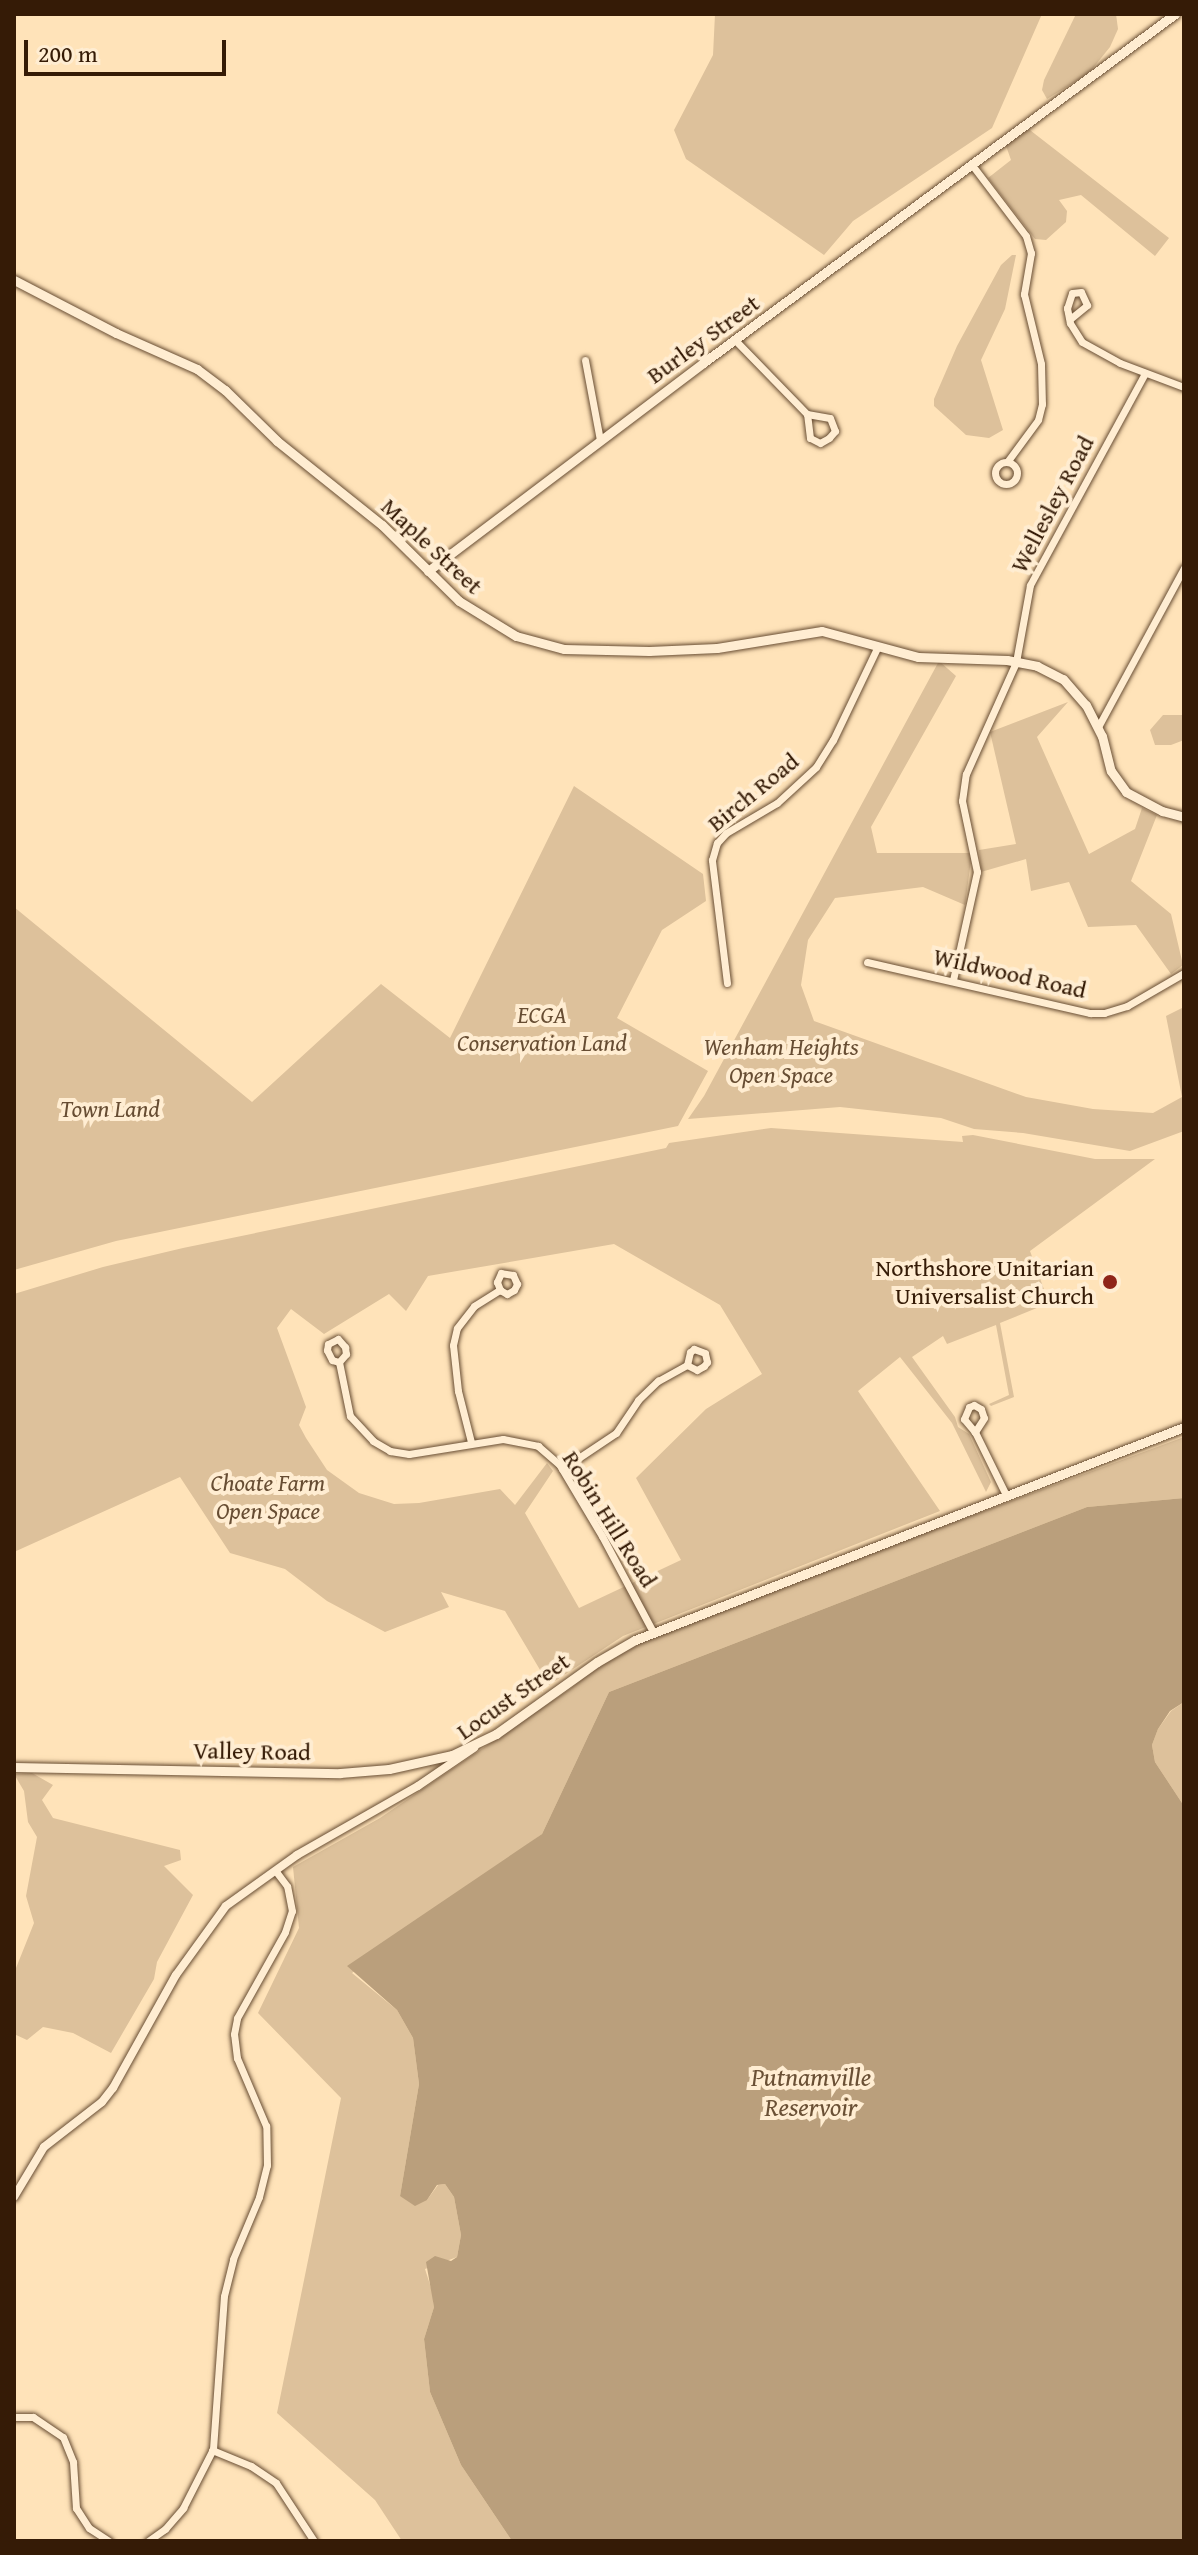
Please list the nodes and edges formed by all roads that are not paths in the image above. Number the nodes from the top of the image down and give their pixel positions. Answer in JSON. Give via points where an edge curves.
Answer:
{"nodes":[{"id":1,"x":1175,"y":14,"type":"edge"},
{"id":2,"x":972,"y":165,"type":"junction"},
{"id":3,"x":14,"y":280,"type":"edge"},
{"id":4,"x":1070,"y":319,"type":"dead end"},
{"id":5,"x":735,"y":340,"type":"junction"},
{"id":6,"x":585,"y":360,"type":"dead end"},
{"id":7,"x":1145,"y":373,"type":"junction"},
{"id":8,"x":1184,"y":387,"type":"edge"},
{"id":9,"x":807,"y":414,"type":"junction"},
{"id":10,"x":600,"y":440,"type":"junction"},
{"id":11,"x":1007,"y":462,"type":"dead end"},
{"id":12,"x":1184,"y":568,"type":"edge"},
{"id":13,"x":428,"y":571,"type":"junction"},
{"id":14,"x":878,"y":646,"type":"junction"},
{"id":15,"x":1016,"y":662,"type":"junction"},
{"id":16,"x":1098,"y":727,"type":"junction"},
{"id":17,"x":1184,"y":817,"type":"edge"},
{"id":18,"x":867,"y":962,"type":"dead end"},
{"id":19,"x":1184,"y":973,"type":"edge"},
{"id":20,"x":953,"y":980,"type":"junction"},
{"id":21,"x":727,"y":983,"type":"dead end"},
{"id":22,"x":500,"y":1290,"type":"dead end"},
{"id":23,"x":339,"y":1362,"type":"dead end"},
{"id":24,"x":687,"y":1365,"type":"dead end"},
{"id":25,"x":1184,"y":1427,"type":"edge"},
{"id":26,"x":975,"y":1432,"type":"dead end"},
{"id":27,"x":471,"y":1442,"type":"junction"},
{"id":28,"x":562,"y":1469,"type":"junction"},
{"id":29,"x":1006,"y":1495,"type":"junction"},
{"id":30,"x":653,"y":1632,"type":"junction"},
{"id":31,"x":485,"y":1741,"type":"junction"},
{"id":32,"x":14,"y":1767,"type":"edge"},
{"id":33,"x":275,"y":1870,"type":"junction"},
{"id":34,"x":14,"y":2197,"type":"edge"},
{"id":35,"x":14,"y":2417,"type":"edge"},
{"id":36,"x":212,"y":2450,"type":"junction"},
{"id":37,"x":109,"y":2541,"type":"edge"},
{"id":38,"x":148,"y":2541,"type":"edge"},
{"id":39,"x":314,"y":2541,"type":"edge"}],
"edges":[{"from":1,"to":2,"type":"main road","name":"Burley Street"},
{"from":2,"to":5,"type":"main road","name":"Burley Street"},
{"from":2,"to":11,"type":"street","via":[[1020,228],[1031,253],[1024,294],[1041,364],[1042,404],[1038,420]]},
{"from":3,"to":13,"type":"main road","name":"Maple Street","via":[[197,369],[382,525]]},
{"from":4,"to":7,"type":"street","via":[[1082,342],[1094,351]]},
{"from":5,"to":9,"type":"street"},
{"from":5,"to":10,"type":"main road","name":"Burley Street"},
{"from":6,"to":10,"type":"street"},
{"from":7,"to":8,"type":"street"},
{"from":7,"to":15,"type":"street","name":"Wellesley Road","via":[[1030,585]]},
{"from":9,"to":9,"type":"street","via":[[830,418],[835,431],[820,443],[810,438]]},
{"from":10,"to":13,"type":"main road","name":"Burley Street"},
{"from":12,"to":16,"type":"street"},
{"from":13,"to":14,"type":"main road","name":"Maple Street","via":[[485,620],[553,647],[704,649],[822,631]]},
{"from":14,"to":15,"type":"main road","name":"Maple Street","via":[[931,659]]},
{"from":14,"to":21,"type":"street","name":"Birch Road","via":[[816,767],[777,803],[717,843],[712,860]]},
{"from":15,"to":16,"type":"main road","name":"Maple Street","via":[[1063,679]]},
{"from":15,"to":20,"type":"street","name":"Wellesley Road","via":[[962,789],[977,872]]},
{"from":16,"to":17,"type":"main road","name":"Maple Street","via":[[1111,771],[1126,792]]},
{"from":18,"to":20,"type":"street","name":"Wildwood Road"},
{"from":19,"to":20,"type":"street","name":"Wildwood Road","via":[[1127,1006],[1104,1013]]},
{"from":22,"to":27,"type":"street","via":[[465,1314],[453,1345]]},
{"from":23,"to":27,"type":"street","name":"Robin Hill Road","via":[[350,1416],[373,1441],[409,1454]]},
{"from":24,"to":28,"type":"street","via":[[646,1390],[616,1433]]},
{"from":25,"to":29,"type":"main road","name":"Locust Street"},
{"from":26,"to":29,"type":"street"},
{"from":27,"to":28,"type":"street","name":"Robin Hill Road","via":[[521,1440],[538,1446]]},
{"from":28,"to":30,"type":"street","name":"Robin Hill Road"},
{"from":29,"to":30,"type":"main road","name":"Locust Street"},
{"from":30,"to":31,"type":"main road","name":"Locust Street","via":[[606,1656]]},
{"from":31,"to":32,"type":"main road","name":"Valley Road","via":[[435,1760],[363,1772]]},
{"from":31,"to":33,"type":"street","name":"Locust Street"},
{"from":33,"to":34,"type":"street","name":"Locust Street","via":[[234,1898],[210,1924],[113,2088],[44,2147]]},
{"from":33,"to":36,"type":"street","via":[[287,1886],[292,1911],[237,2018],[234,2034],[237,2058],[266,2126],[267,2165],[224,2296]]},
{"from":35,"to":37,"type":"street","via":[[43,2422],[63,2437],[73,2462],[76,2508],[89,2528]]},
{"from":36,"to":38,"type":"street","via":[[183,2508]]},
{"from":36,"to":39,"type":"street","via":[[276,2483]]}]}
